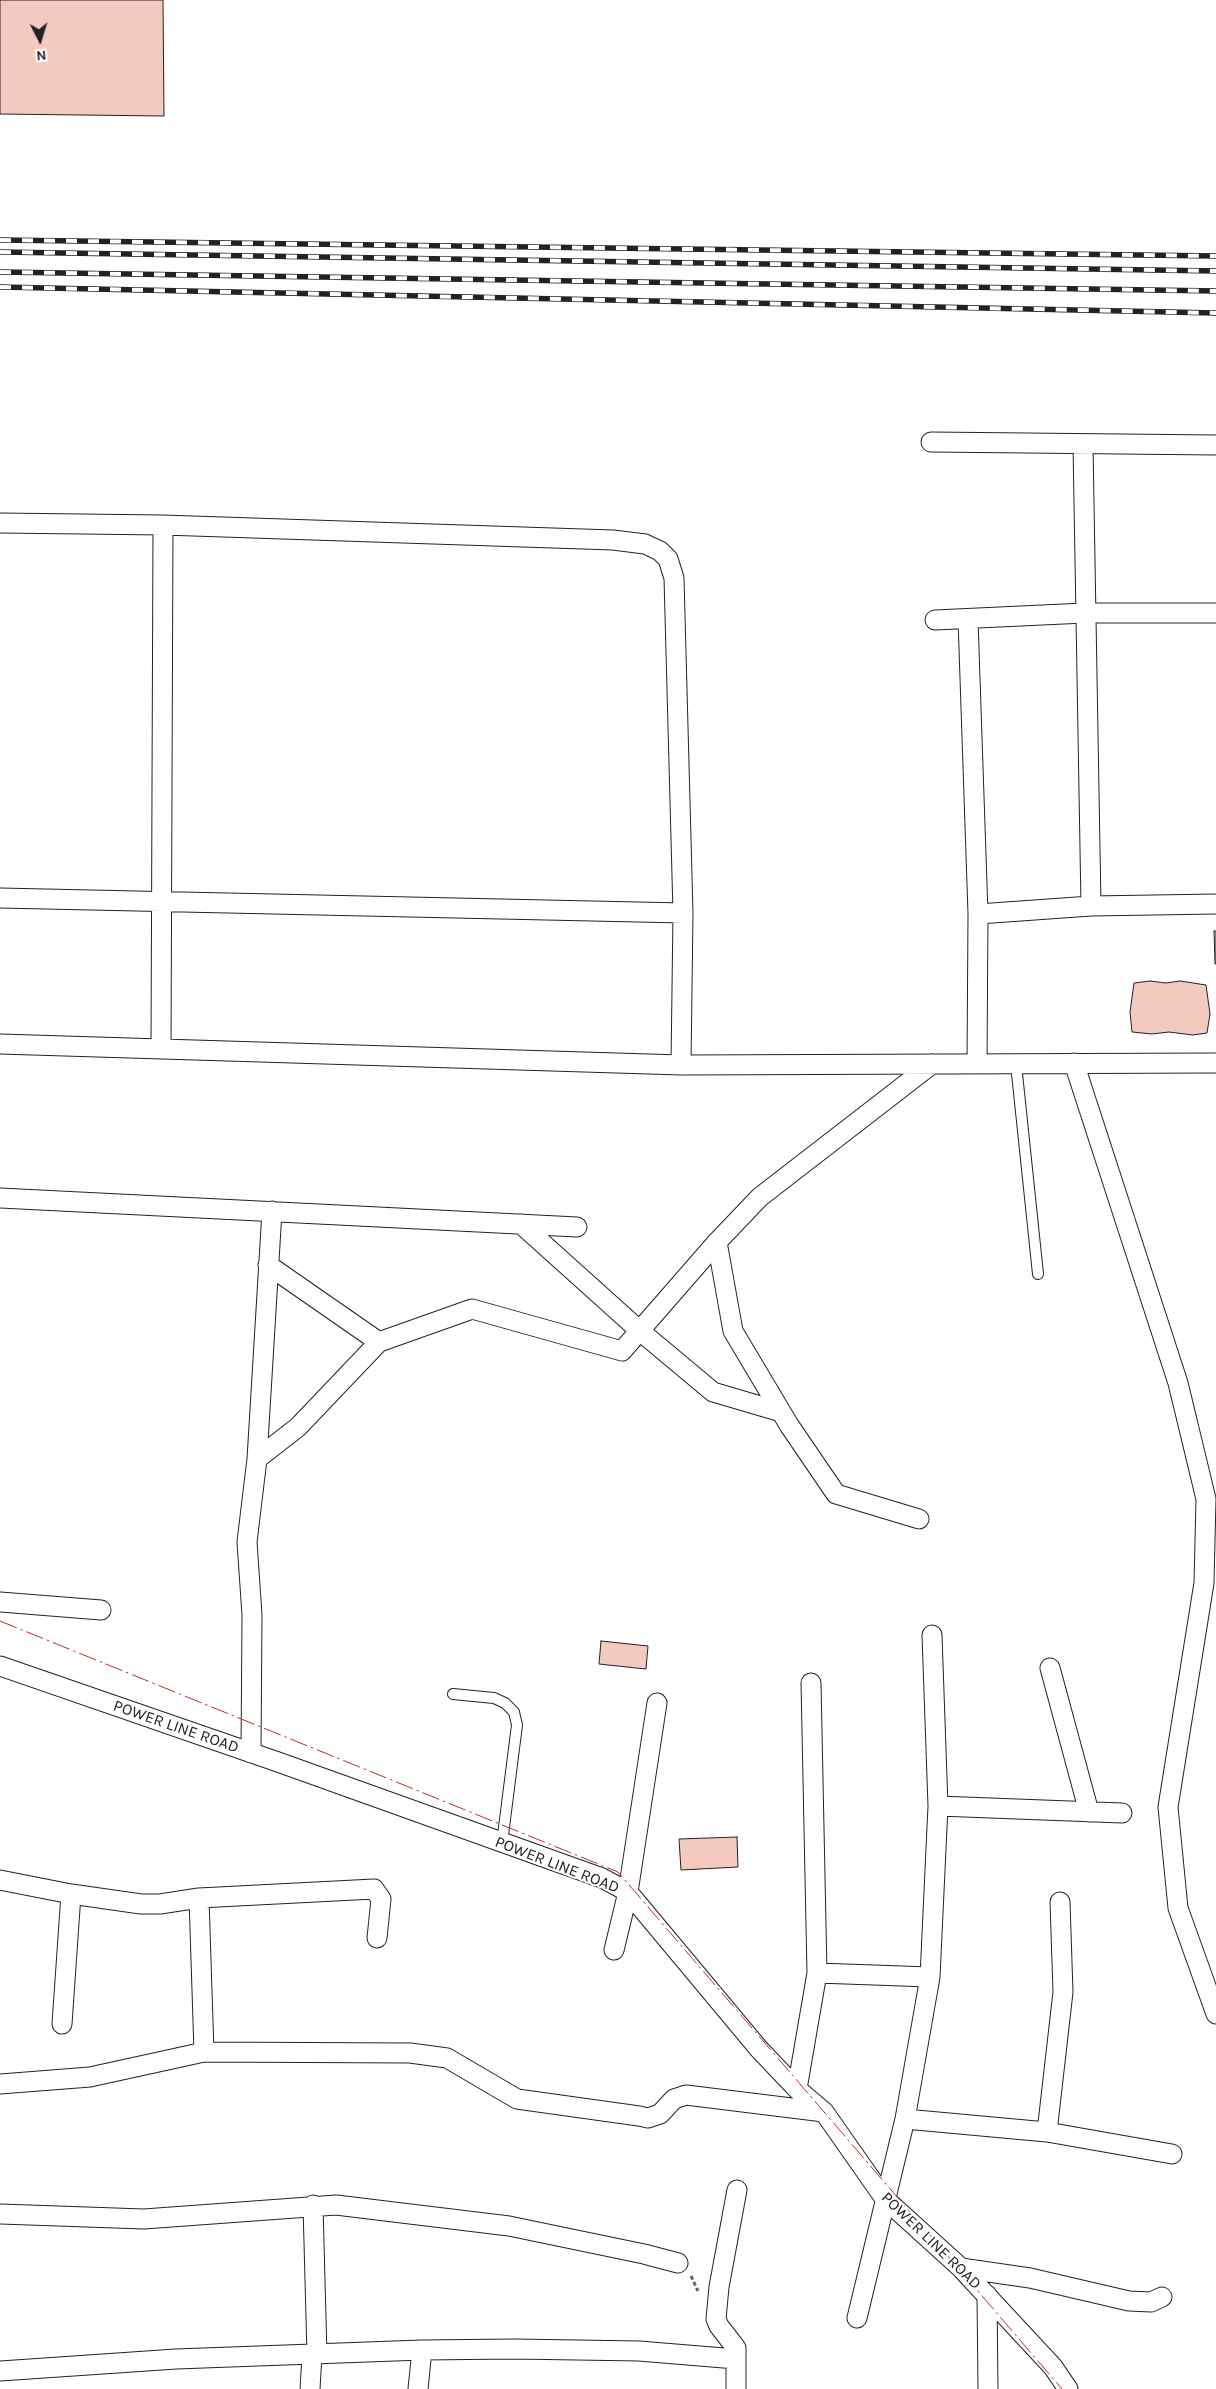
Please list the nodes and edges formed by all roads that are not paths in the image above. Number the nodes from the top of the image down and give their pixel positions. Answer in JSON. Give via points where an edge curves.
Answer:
{"nodes":[{"id":1,"x":931,"y":442,"type":"dead end"},
{"id":2,"x":1083,"y":445,"type":"junction"},
{"id":3,"x":1216,"y":445,"type":"edge"},
{"id":4,"x":0,"y":523,"type":"edge"},
{"id":5,"x":163,"y":525,"type":"junction"},
{"id":6,"x":1085,"y":613,"type":"junction"},
{"id":7,"x":1216,"y":613,"type":"edge"},
{"id":8,"x":968,"y":619,"type":"junction"},
{"id":9,"x":934,"y":620,"type":"dead end"},
{"id":10,"x":0,"y":898,"type":"edge"},
{"id":11,"x":162,"y":902,"type":"junction"},
{"id":12,"x":1216,"y":904,"type":"edge"},
{"id":13,"x":1091,"y":906,"type":"junction"},
{"id":14,"x":682,"y":913,"type":"junction"},
{"id":15,"x":978,"y":914,"type":"junction"},
{"id":16,"x":0,"y":1044,"type":"edge"},
{"id":17,"x":161,"y":1048,"type":"junction"},
{"id":18,"x":1074,"y":1063,"type":"junction"},
{"id":19,"x":1216,"y":1063,"type":"edge"},
{"id":20,"x":932,"y":1064,"type":"junction"},
{"id":21,"x":976,"y":1064,"type":"junction"},
{"id":22,"x":1016,"y":1064,"type":"junction"},
{"id":23,"x":680,"y":1065,"type":"junction"},
{"id":24,"x":0,"y":1198,"type":"edge"},
{"id":25,"x":272,"y":1211,"type":"junction"},
{"id":26,"x":521,"y":1224,"type":"junction"},
{"id":27,"x":577,"y":1227,"type":"dead end"},
{"id":28,"x":717,"y":1242,"type":"junction"},
{"id":29,"x":268,"y":1265,"type":"junction"},
{"id":30,"x":1038,"y":1274,"type":"dead end"},
{"id":31,"x":640,"y":1331,"type":"junction"},
{"id":32,"x":379,"y":1342,"type":"junction"},
{"id":33,"x":780,"y":1412,"type":"junction"},
{"id":34,"x":257,"y":1459,"type":"junction"},
{"id":35,"x":919,"y":1519,"type":"dead end"},
{"id":36,"x":0,"y":1602,"type":"edge"},
{"id":37,"x":102,"y":1610,"type":"dead end"},
{"id":38,"x":932,"y":1635,"type":"dead end"},
{"id":39,"x":0,"y":1666,"type":"edge"},
{"id":40,"x":1050,"y":1668,"type":"dead end"},
{"id":41,"x":811,"y":1683,"type":"dead end"},
{"id":42,"x":453,"y":1694,"type":"dead end"},
{"id":43,"x":657,"y":1703,"type":"dead end"},
{"id":44,"x":251,"y":1753,"type":"junction"},
{"id":45,"x":938,"y":1806,"type":"junction"},
{"id":46,"x":1089,"y":1812,"type":"junction"},
{"id":47,"x":1122,"y":1813,"type":"dead end"},
{"id":48,"x":502,"y":1843,"type":"junction"},
{"id":49,"x":0,"y":1880,"type":"edge"},
{"id":50,"x":628,"y":1892,"type":"junction"},
{"id":51,"x":71,"y":1894,"type":"junction"},
{"id":52,"x":199,"y":1898,"type":"junction"},
{"id":53,"x":1060,"y":1902,"type":"dead end"},
{"id":54,"x":378,"y":1938,"type":"dead end"},
{"id":55,"x":614,"y":1950,"type":"dead end"},
{"id":56,"x":817,"y":1973,"type":"junction"},
{"id":57,"x":930,"y":1977,"type":"junction"},
{"id":58,"x":1216,"y":2014,"type":"edge"},
{"id":59,"x":62,"y":2024,"type":"dead end"},
{"id":60,"x":204,"y":2052,"type":"junction"},
{"id":61,"x":0,"y":2084,"type":"edge"},
{"id":62,"x":796,"y":2089,"type":"junction"},
{"id":63,"x":824,"y":2112,"type":"junction"},
{"id":64,"x":905,"y":2119,"type":"junction"},
{"id":65,"x":1047,"y":2132,"type":"junction"},
{"id":66,"x":1172,"y":2154,"type":"dead end"},
{"id":67,"x":737,"y":2190,"type":"dead end"},
{"id":68,"x":885,"y":2199,"type":"junction"},
{"id":69,"x":313,"y":2205,"type":"junction"},
{"id":70,"x":0,"y":2214,"type":"edge"},
{"id":71,"x":678,"y":2263,"type":"dead end"},
{"id":72,"x":961,"y":2268,"type":"junction"},
{"id":73,"x":987,"y":2295,"type":"junction"},
{"id":74,"x":1162,"y":2297,"type":"dead end"},
{"id":75,"x":857,"y":2318,"type":"dead end"},
{"id":76,"x":422,"y":2350,"type":"junction"},
{"id":77,"x":315,"y":2355,"type":"junction"},
{"id":78,"x":736,"y":2358,"type":"junction"},
{"id":79,"x":0,"y":2371,"type":"edge"},
{"id":80,"x":310,"y":2389,"type":"edge"},
{"id":81,"x":418,"y":2389,"type":"edge"},
{"id":82,"x":736,"y":2389,"type":"edge"},
{"id":83,"x":988,"y":2389,"type":"edge"},
{"id":84,"x":1068,"y":2389,"type":"edge"}],
"edges":[{"from":1,"to":2,"type":"street"},
{"from":2,"to":3,"type":"street"},
{"from":2,"to":6,"type":"street"},
{"from":4,"to":5,"type":"street"},
{"from":5,"to":11,"type":"street"},
{"from":5,"to":14,"type":"street","via":[[612,540],[645,544],[660,551],[668,559],[674,578]]},
{"from":6,"to":7,"type":"street"},
{"from":6,"to":8,"type":"street"},
{"from":6,"to":13,"type":"street"},
{"from":8,"to":9,"type":"street"},
{"from":8,"to":15,"type":"street"},
{"from":10,"to":11,"type":"street"},
{"from":11,"to":14,"type":"street"},
{"from":11,"to":17,"type":"street"},
{"from":12,"to":13,"type":"street"},
{"from":13,"to":15,"type":"street"},
{"from":14,"to":23,"type":"street"},
{"from":15,"to":21,"type":"street"},
{"from":16,"to":17,"type":"street"},
{"from":17,"to":23,"type":"street"},
{"from":18,"to":19,"type":"street"},
{"from":18,"to":22,"type":"street"},
{"from":18,"to":58,"type":"street","via":[[1178,1382],[1206,1499],[1204,1583],[1168,1807],[1178,1908]]},
{"from":20,"to":21,"type":"street"},
{"from":20,"to":23,"type":"street"},
{"from":20,"to":28,"type":"street","via":[[760,1197]]},
{"from":21,"to":22,"type":"street"},
{"from":22,"to":30,"type":"lane"},
{"from":24,"to":25,"type":"street"},
{"from":25,"to":26,"type":"street"},
{"from":25,"to":29,"type":"street"},
{"from":26,"to":27,"type":"street"},
{"from":26,"to":31,"type":"street"},
{"from":28,"to":31,"type":"street"},
{"from":28,"to":33,"type":"street","via":[[733,1331]]},
{"from":29,"to":32,"type":"street"},
{"from":29,"to":34,"type":"street"},
{"from":31,"to":32,"type":"street","via":[[622,1351],[472,1309]]},
{"from":31,"to":33,"type":"street","via":[[713,1392]]},
{"from":32,"to":34,"type":"street","via":[[298,1427]]},
{"from":33,"to":35,"type":"street","via":[[836,1494]]},
{"from":34,"to":44,"type":"street","via":[[247,1542],[252,1615]]},
{"from":36,"to":37,"type":"street"},
{"from":38,"to":45,"type":"street"},
{"from":39,"to":44,"type":"street","name":"POWER LINE ROAD"},
{"from":40,"to":46,"type":"street"},
{"from":41,"to":56,"type":"street"},
{"from":42,"to":48,"type":"lane","via":[[494,1698],[505,1702],[514,1712],[517,1725]]},
{"from":43,"to":50,"type":"street"},
{"from":44,"to":48,"type":"street","name":"POWER LINE ROAD"},
{"from":45,"to":46,"type":"street"},
{"from":45,"to":57,"type":"street"},
{"from":46,"to":47,"type":"street"},
{"from":48,"to":50,"type":"street","name":"POWER LINE ROAD","via":[[602,1878]]},
{"from":49,"to":51,"type":"street"},
{"from":50,"to":55,"type":"street"},
{"from":50,"to":62,"type":"street","name":"POWER LINE ROAD"},
{"from":51,"to":52,"type":"street","via":[[142,1904]]},
{"from":51,"to":59,"type":"street"},
{"from":52,"to":54,"type":"street","via":[[374,1889],[381,1899]]},
{"from":52,"to":60,"type":"street"},
{"from":53,"to":65,"type":"street","via":[[1063,1992]]},
{"from":56,"to":57,"type":"street"},
{"from":56,"to":62,"type":"street"},
{"from":57,"to":64,"type":"street"},
{"from":60,"to":61,"type":"street","via":[[90,2077]]},
{"from":60,"to":63,"type":"street","via":[[431,2054],[447,2058],[517,2098],[648,2118],[660,2114],[674,2099],[686,2095]]},
{"from":62,"to":63,"type":"street","name":"POWER LINE ROAD"},
{"from":63,"to":68,"type":"street","name":"POWER LINE ROAD"},
{"from":64,"to":65,"type":"street"},
{"from":64,"to":68,"type":"street"},
{"from":65,"to":66,"type":"street"},
{"from":67,"to":78,"type":"street","via":[[716,2318],[736,2348]]},
{"from":68,"to":72,"type":"street","name":"POWER LINE ROAD"},
{"from":68,"to":75,"type":"street"},
{"from":69,"to":70,"type":"street","via":[[144,2219]]},
{"from":69,"to":71,"type":"street","via":[[509,2226]]},
{"from":69,"to":77,"type":"street"},
{"from":72,"to":73,"type":"street","name":"POWER LINE ROAD"},
{"from":72,"to":74,"type":"street","via":[[1030,2278],[1129,2301],[1151,2302]]},
{"from":73,"to":83,"type":"street","name":"POWER LINE ROAD"},
{"from":73,"to":84,"type":"street","via":[[1053,2367]]},
{"from":76,"to":77,"type":"street"},
{"from":76,"to":78,"type":"street","via":[[629,2351]]},
{"from":76,"to":81,"type":"street"},
{"from":77,"to":79,"type":"street","via":[[176,2359]]},
{"from":77,"to":80,"type":"street"},
{"from":78,"to":82,"type":"street"}]}
